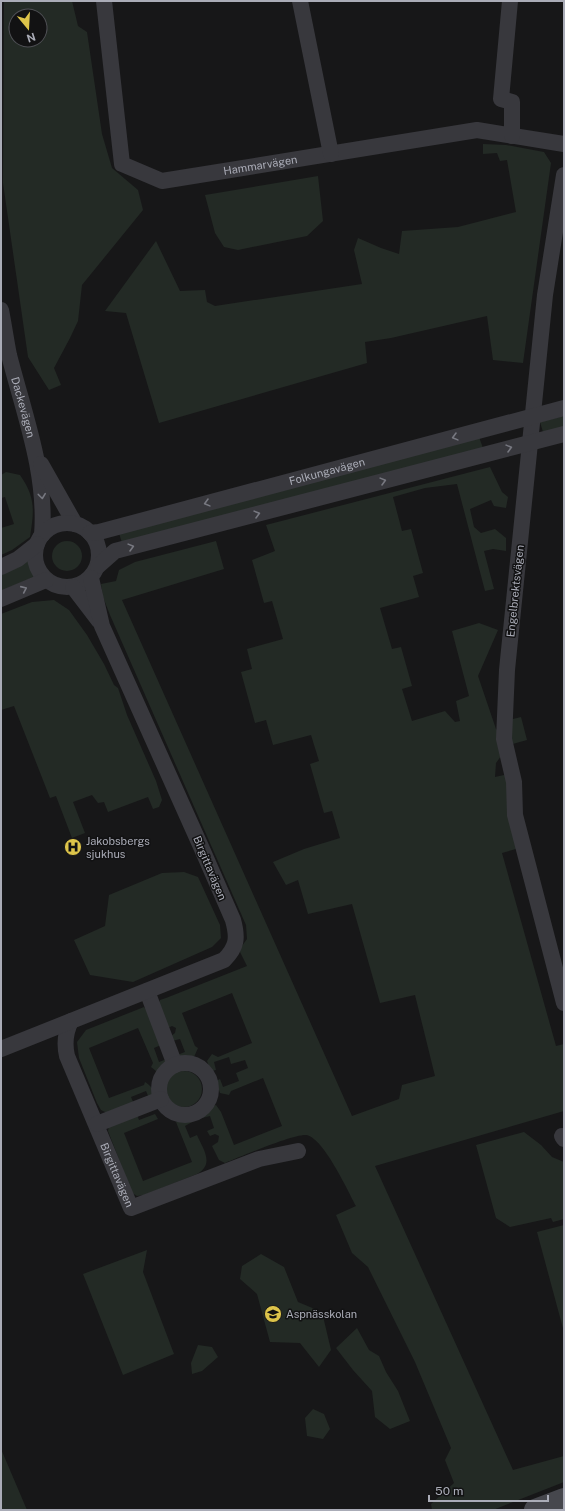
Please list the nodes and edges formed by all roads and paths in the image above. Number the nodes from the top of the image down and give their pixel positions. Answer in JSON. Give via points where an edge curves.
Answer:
{"nodes":[{"id":1,"x":104,"y":1,"type":"edge"},
{"id":2,"x":300,"y":1,"type":"edge"},
{"id":3,"x":510,"y":1,"type":"edge"},
{"id":4,"x":512,"y":136,"type":"junction"},
{"id":5,"x":564,"y":144,"type":"edge"},
{"id":6,"x":331,"y":154,"type":"junction"},
{"id":7,"x":564,"y":175,"type":"edge"},
{"id":8,"x":1,"y":310,"type":"edge"},
{"id":9,"x":5,"y":357,"type":"edge"},
{"id":10,"x":564,"y":408,"type":"edge"},
{"id":11,"x":533,"y":416,"type":"junction"},
{"id":12,"x":564,"y":434,"type":"edge"},
{"id":13,"x":531,"y":442,"type":"junction"},
{"id":14,"x":37,"y":458,"type":"junction"},
{"id":15,"x":75,"y":524,"type":"junction"},
{"id":16,"x":90,"y":533,"type":"junction"},
{"id":17,"x":40,"y":540,"type":"junction"},
{"id":18,"x":1,"y":567,"type":"edge"},
{"id":19,"x":94,"y":572,"type":"junction"},
{"id":20,"x":46,"y":580,"type":"junction"},
{"id":21,"x":73,"y":587,"type":"junction"},
{"id":22,"x":1,"y":599,"type":"edge"},
{"id":23,"x":102,"y":626,"type":"junction"},
{"id":24,"x":147,"y":992,"type":"junction"},
{"id":25,"x":564,"y":1003,"type":"edge"},
{"id":26,"x":71,"y":1021,"type":"junction"},
{"id":27,"x":1,"y":1049,"type":"edge"},
{"id":28,"x":175,"y":1065,"type":"junction"},
{"id":29,"x":161,"y":1099,"type":"junction"},
{"id":30,"x":96,"y":1124,"type":"junction"},
{"id":31,"x":298,"y":1151,"type":"dead end"},
{"id":32,"x":564,"y":1499,"type":"edge"},
{"id":33,"x":535,"y":1510,"type":"edge"}],
"edges":[{"from":1,"to":6,"type":"street","name":"Hammarvägen","via":[[122,164],[162,181]]},
{"from":2,"to":6,"type":"street"},
{"from":3,"to":4,"type":"street","via":[[500,99],[512,102]]},
{"from":4,"to":5,"type":"street","name":"Hammarvägen"},
{"from":4,"to":6,"type":"street","name":"Hammarvägen","via":[[477,130]]},
{"from":7,"to":11,"type":"street","name":"Engelbrektsvägen","via":[[545,296]]},
{"from":8,"to":9,"type":"street","name":"Dackevägen"},
{"from":9,"to":14,"type":"street","name":"Dackevägen"},
{"from":10,"to":11,"type":"street","name":"Folkungavägen"},
{"from":11,"to":13,"type":"street","name":"Engelbrektsvägen"},
{"from":11,"to":16,"type":"street","name":"Folkungavägen","one_way":true},
{"from":12,"to":13,"type":"street"},
{"from":19,"to":13,"type":"street","one_way":true,"via":[[115,551]]},
{"from":13,"to":25,"type":"street","name":"Engelbrektsvägen","via":[[507,670],[504,739],[514,782],[515,815]]},
{"from":14,"to":15,"type":"street","name":"Dackevägen"},
{"from":14,"to":17,"type":"street","name":"Dackevägen","one_way":true,"via":[[44,513]]},
{"from":15,"to":16,"type":"street"},
{"from":15,"to":17,"type":"street","via":[[57,525]]},
{"from":16,"to":19,"type":"street","via":[[99,547],[100,554]]},
{"from":17,"to":18,"type":"street","via":[[18,559]]},
{"from":17,"to":20,"type":"street","via":[[35,553],[36,564]]},
{"from":19,"to":21,"type":"street","via":[[84,583]]},
{"from":19,"to":23,"type":"street","name":"Birgittavägen"},
{"from":20,"to":21,"type":"street","via":[[58,586]]},
{"from":22,"to":20,"type":"street","one_way":true},
{"from":21,"to":23,"type":"street","name":"Birgittavägen"},
{"from":23,"to":24,"type":"street","name":"Birgittavägen","via":[[236,931],[232,952],[224,960]]},
{"from":24,"to":26,"type":"street","name":"Birgittavägen"},
{"from":24,"to":28,"type":"street"},
{"from":26,"to":27,"type":"street","name":"Birgittavägen"},
{"from":26,"to":30,"type":"street","name":"Birgittavägen","via":[[66,1032],[67,1056]]},
{"from":28,"to":29,"type":"street","via":[[161,1078]]},
{"from":28,"to":29,"type":"street","via":[[190,1064],[199,1067],[206,1074],[210,1083],[208,1100],[203,1108],[184,1115],[168,1109]]},
{"from":29,"to":30,"type":"street"},
{"from":30,"to":31,"type":"street","name":"Birgittavägen","via":[[131,1208],[259,1159]]},
{"from":32,"to":33,"type":"main road"}]}
